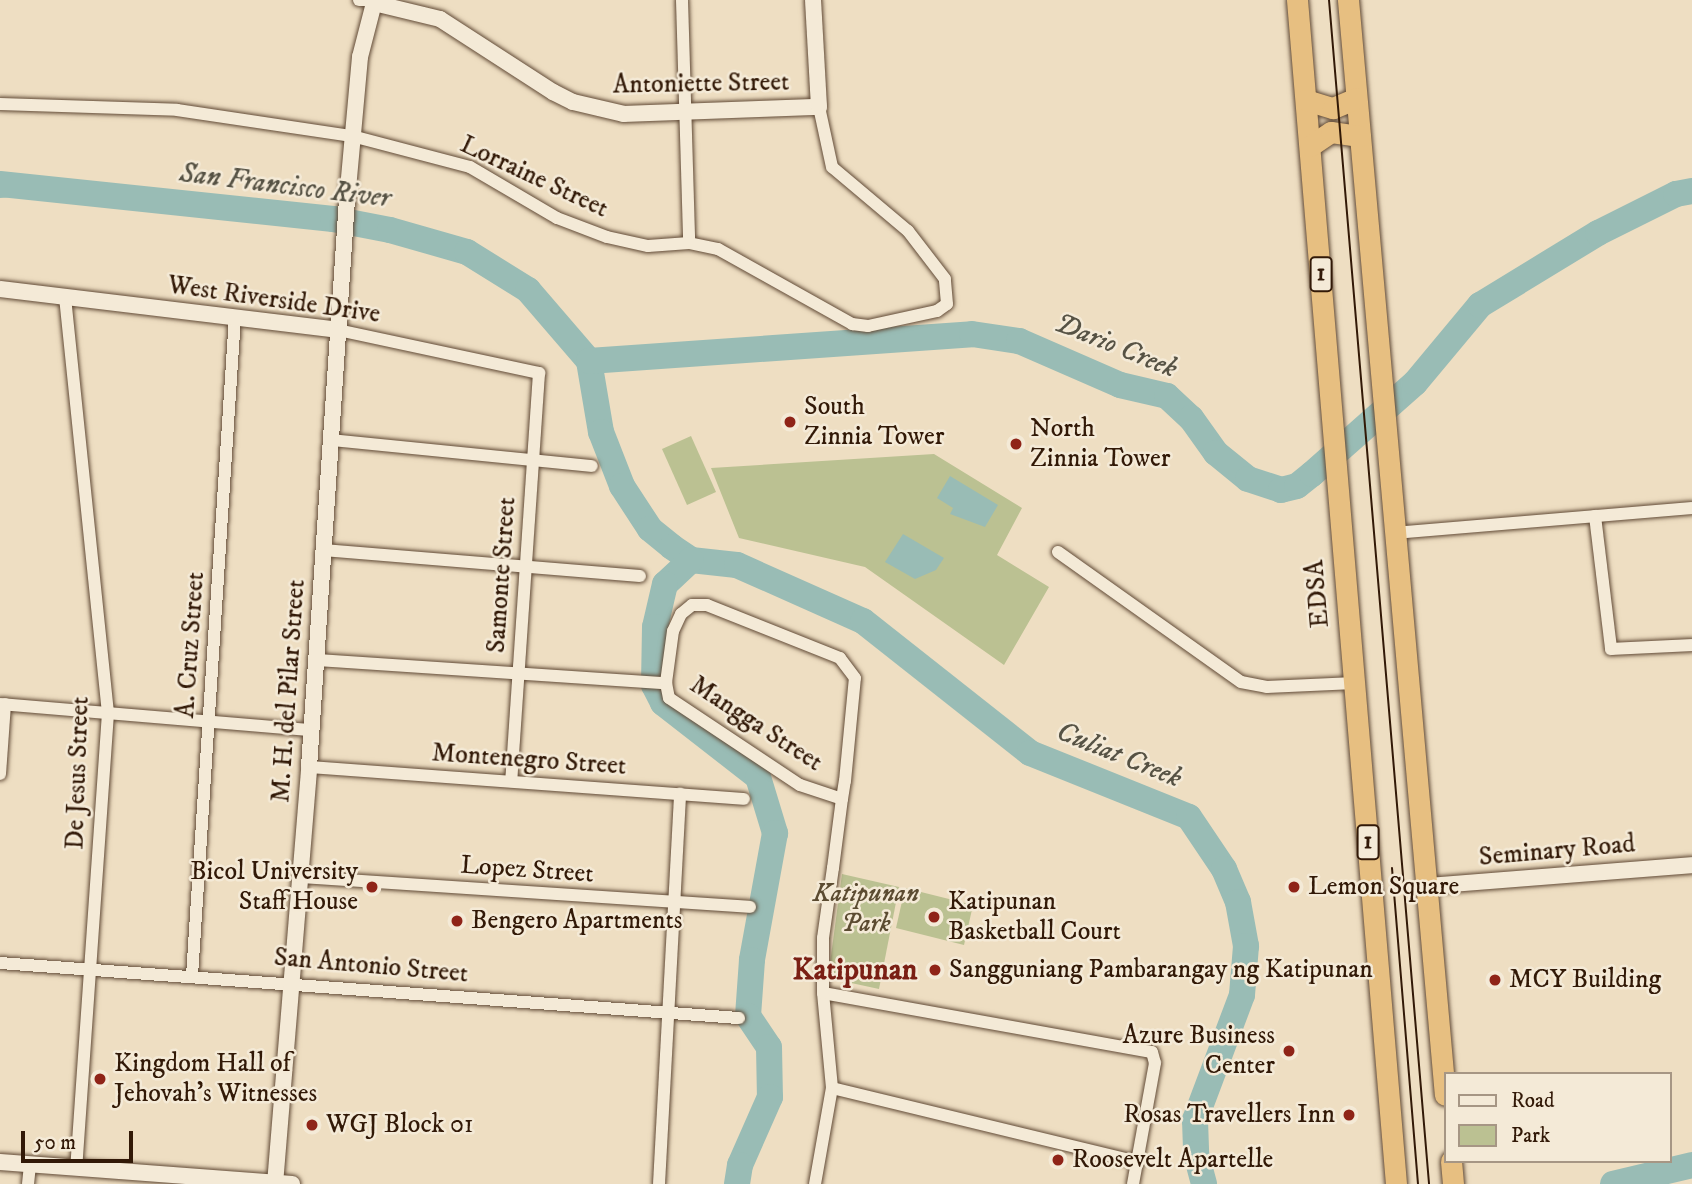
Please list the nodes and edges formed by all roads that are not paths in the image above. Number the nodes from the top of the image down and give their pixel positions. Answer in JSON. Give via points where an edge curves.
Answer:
{"nodes":[{"id":1,"x":682,"y":0,"type":"edge"},
{"id":2,"x":813,"y":0,"type":"edge"},
{"id":3,"x":1297,"y":0,"type":"edge"},
{"id":4,"x":1348,"y":0,"type":"edge"},
{"id":5,"x":369,"y":1,"type":"edge"},
{"id":6,"x":1356,"y":98,"type":"junction"},
{"id":7,"x":1306,"y":100,"type":"junction"},
{"id":8,"x":0,"y":103,"type":"edge"},
{"id":9,"x":818,"y":107,"type":"junction"},
{"id":10,"x":684,"y":110,"type":"junction"},
{"id":11,"x":352,"y":136,"type":"junction"},
{"id":12,"x":1360,"y":136,"type":"junction"},
{"id":13,"x":1310,"y":146,"type":"junction"},
{"id":14,"x":689,"y":243,"type":"junction"},
{"id":15,"x":0,"y":289,"type":"edge"},
{"id":16,"x":65,"y":297,"type":"junction"},
{"id":17,"x":235,"y":317,"type":"junction"},
{"id":18,"x":338,"y":330,"type":"junction"},
{"id":19,"x":539,"y":373,"type":"joint"},
{"id":20,"x":331,"y":440,"type":"junction"},
{"id":21,"x":533,"y":460,"type":"junction"},
{"id":22,"x":592,"y":466,"type":"dead end"},
{"id":23,"x":1692,"y":508,"type":"edge"},
{"id":24,"x":1595,"y":516,"type":"junction"},
{"id":25,"x":1394,"y":533,"type":"junction"},
{"id":26,"x":323,"y":550,"type":"junction"},
{"id":27,"x":1058,"y":552,"type":"dead end"},
{"id":28,"x":526,"y":567,"type":"junction"},
{"id":29,"x":640,"y":576,"type":"dead end"},
{"id":30,"x":1692,"y":645,"type":"edge"},
{"id":31,"x":316,"y":660,"type":"junction"},
{"id":32,"x":519,"y":674,"type":"junction"},
{"id":33,"x":662,"y":683,"type":"junction"},
{"id":34,"x":1354,"y":683,"type":"junction"},
{"id":35,"x":2,"y":704,"type":"edge"},
{"id":36,"x":108,"y":713,"type":"junction"},
{"id":37,"x":209,"y":720,"type":"junction"},
{"id":38,"x":312,"y":730,"type":"junction"},
{"id":39,"x":309,"y":767,"type":"junction"},
{"id":40,"x":0,"y":774,"type":"edge"},
{"id":41,"x":511,"y":780,"type":"junction"},
{"id":42,"x":680,"y":794,"type":"junction"},
{"id":43,"x":744,"y":799,"type":"dead end"},
{"id":44,"x":842,"y":799,"type":"junction"},
{"id":45,"x":1692,"y":864,"type":"edge"},
{"id":46,"x":300,"y":877,"type":"junction"},
{"id":47,"x":1427,"y":886,"type":"junction"},
{"id":48,"x":675,"y":904,"type":"junction"},
{"id":49,"x":750,"y":907,"type":"dead end"},
{"id":50,"x":0,"y":963,"type":"edge"},
{"id":51,"x":89,"y":970,"type":"junction"},
{"id":52,"x":192,"y":976,"type":"junction"},
{"id":53,"x":292,"y":982,"type":"junction"},
{"id":54,"x":823,"y":993,"type":"junction"},
{"id":55,"x":670,"y":1014,"type":"junction"},
{"id":56,"x":739,"y":1018,"type":"dead end"},
{"id":57,"x":1444,"y":1083,"type":"edge"},
{"id":58,"x":832,"y":1088,"type":"junction"},
{"id":59,"x":0,"y":1162,"type":"edge"},
{"id":60,"x":1138,"y":1162,"type":"junction"},
{"id":61,"x":1451,"y":1163,"type":"edge"},
{"id":62,"x":30,"y":1164,"type":"junction"},
{"id":63,"x":76,"y":1168,"type":"junction"},
{"id":64,"x":281,"y":1183,"type":"edge"},
{"id":65,"x":28,"y":1184,"type":"edge"},
{"id":66,"x":659,"y":1184,"type":"edge"},
{"id":67,"x":815,"y":1184,"type":"edge"},
{"id":68,"x":1133,"y":1184,"type":"edge"},
{"id":69,"x":1396,"y":1184,"type":"edge"},
{"id":70,"x":1453,"y":1184,"type":"edge"}],
"edges":[{"from":1,"to":10,"type":"street"},
{"from":2,"to":9,"type":"street"},
{"from":3,"to":7,"type":"highway","name":"EDSA","number":"1"},
{"from":4,"to":6,"type":"highway","number":"1"},
{"from":5,"to":10,"type":"street","name":"Antoniette Street","via":[[440,19],[573,102],[624,114]]},
{"from":5,"to":11,"type":"street","name":"M. H. del Pilar Street"},
{"from":6,"to":7,"type":"highway","via":[[1333,108]]},
{"from":6,"to":12,"type":"highway","number":"1"},
{"from":7,"to":13,"type":"highway","name":"EDSA","number":"1"},
{"from":8,"to":11,"type":"street","name":"Lorraine Street","via":[[177,110]]},
{"from":9,"to":10,"type":"street","name":"Antoniette Street"},
{"from":9,"to":14,"type":"street","name":"Lorraine Street","via":[[832,167],[908,231],[945,279],[947,304],[926,314],[868,326],[852,324],[743,259]]},
{"from":10,"to":14,"type":"street"},
{"from":11,"to":14,"type":"street","name":"Lorraine Street","via":[[470,167],[557,218],[607,237],[648,246]]},
{"from":11,"to":18,"type":"street","name":"M. H. del Pilar Street"},
{"from":12,"to":13,"type":"highway","via":[[1331,132]]},
{"from":12,"to":25,"type":"highway","number":"1"},
{"from":13,"to":34,"type":"highway","name":"EDSA","number":"1"},
{"from":15,"to":16,"type":"street","name":"West Riverside Drive"},
{"from":16,"to":17,"type":"street","name":"West Riverside Drive"},
{"from":16,"to":36,"type":"street","name":"De Jesus Street"},
{"from":17,"to":18,"type":"street","name":"West Riverside Drive"},
{"from":17,"to":37,"type":"street","name":"A. Cruz Street"},
{"from":18,"to":19,"type":"street","name":"West Riverside Drive"},
{"from":18,"to":20,"type":"street","name":"M. H. del Pilar Street"},
{"from":19,"to":21,"type":"street","name":"Samonte Street"},
{"from":20,"to":21,"type":"street"},
{"from":20,"to":26,"type":"street","name":"M. H. del Pilar Street"},
{"from":21,"to":22,"type":"street"},
{"from":21,"to":28,"type":"street","name":"Samonte Street"},
{"from":23,"to":24,"type":"street"},
{"from":24,"to":25,"type":"street"},
{"from":24,"to":30,"type":"street","via":[[1611,649]]},
{"from":25,"to":47,"type":"highway","number":"1"},
{"from":26,"to":28,"type":"street"},
{"from":26,"to":31,"type":"street","name":"M. H. del Pilar Street"},
{"from":27,"to":34,"type":"street","via":[[1241,682],[1267,687]]},
{"from":28,"to":29,"type":"street"},
{"from":28,"to":32,"type":"street","name":"Samonte Street"},
{"from":31,"to":32,"type":"street"},
{"from":31,"to":38,"type":"street","name":"M. H. del Pilar Street"},
{"from":32,"to":33,"type":"street"},
{"from":32,"to":41,"type":"street","name":"Samonte Street"},
{"from":33,"to":44,"type":"street","name":"Mangga Street","via":[[678,707],[800,785]]},
{"from":33,"to":44,"type":"street","name":"Mangga Street","via":[[673,631],[681,614],[692,605],[708,605],[840,658],[855,678]]},
{"from":34,"to":69,"type":"highway","name":"EDSA","number":"1"},
{"from":35,"to":36,"type":"street"},
{"from":35,"to":40,"type":"street"},
{"from":36,"to":37,"type":"street"},
{"from":36,"to":51,"type":"street","name":"De Jesus Street"},
{"from":37,"to":38,"type":"street"},
{"from":37,"to":52,"type":"street","name":"A. Cruz Street"},
{"from":38,"to":39,"type":"street","name":"M. H. del Pilar Street"},
{"from":39,"to":41,"type":"street","name":"Montenegro Street"},
{"from":39,"to":46,"type":"street","name":"M. H. del Pilar Street"},
{"from":41,"to":42,"type":"street","name":"Montenegro Street"},
{"from":42,"to":43,"type":"street","name":"Montenegro Street"},
{"from":42,"to":48,"type":"street"},
{"from":44,"to":54,"type":"street","name":"Mangga Street","via":[[823,938]]},
{"from":45,"to":47,"type":"street","name":"Seminary Road"},
{"from":46,"to":48,"type":"street","name":"Lopez Street"},
{"from":46,"to":53,"type":"street","name":"M. H. del Pilar Street"},
{"from":47,"to":57,"type":"highway","number":"1"},
{"from":48,"to":49,"type":"street","name":"Lopez Street"},
{"from":48,"to":55,"type":"street"},
{"from":50,"to":51,"type":"street","name":"San Antonio Street"},
{"from":51,"to":52,"type":"street","name":"San Antonio Street"},
{"from":51,"to":63,"type":"street","name":"De Jesus Street"},
{"from":52,"to":53,"type":"street","name":"San Antonio Street"},
{"from":53,"to":55,"type":"street","name":"San Antonio Street"},
{"from":53,"to":64,"type":"street","name":"M. H. del Pilar Street"},
{"from":54,"to":58,"type":"street","name":"Mangga Street"},
{"from":54,"to":60,"type":"street","via":[[1152,1052],[1155,1063]]},
{"from":55,"to":56,"type":"street","name":"San Antonio Street"},
{"from":55,"to":66,"type":"street"},
{"from":58,"to":60,"type":"street"},
{"from":58,"to":67,"type":"street","name":"Mangga Street"},
{"from":59,"to":62,"type":"street"},
{"from":60,"to":68,"type":"street"},
{"from":61,"to":70,"type":"highway"},
{"from":62,"to":63,"type":"street"},
{"from":62,"to":65,"type":"street"},
{"from":63,"to":64,"type":"street"}]}
